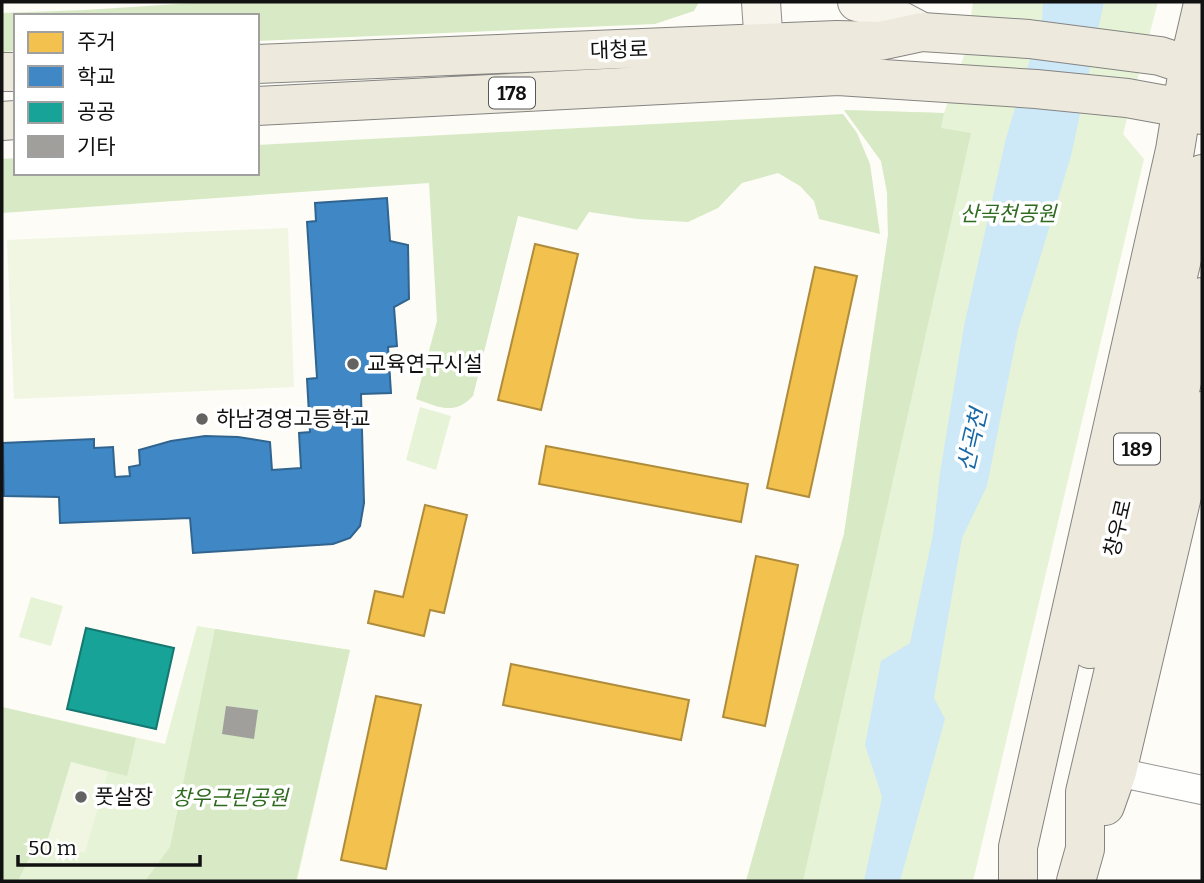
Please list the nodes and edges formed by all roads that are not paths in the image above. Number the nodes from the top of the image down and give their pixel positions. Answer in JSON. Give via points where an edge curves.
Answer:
{"nodes":[{"id":1,"x":761,"y":2,"type":"edge"},
{"id":2,"x":857,"y":2,"type":"edge"},
{"id":3,"x":1202,"y":8,"type":"edge"},
{"id":4,"x":922,"y":32,"type":"junction"},
{"id":5,"x":765,"y":61,"type":"junction"},
{"id":6,"x":259,"y":64,"type":"edge"},
{"id":7,"x":1196,"y":67,"type":"edge"},
{"id":8,"x":259,"y":106,"type":"edge"},
{"id":9,"x":1192,"y":112,"type":"edge"},
{"id":10,"x":1202,"y":174,"type":"edge"},
{"id":11,"x":1202,"y":297,"type":"edge"},
{"id":12,"x":1202,"y":411,"type":"edge"},
{"id":13,"x":1117,"y":772,"type":"junction"},
{"id":14,"x":1202,"y":790,"type":"edge"},
{"id":15,"x":1080,"y":865,"type":"edge"},
{"id":16,"x":1018,"y":881,"type":"edge"},
{"id":17,"x":1032,"y":881,"type":"edge"}],
"edges":[{"from":1,"to":5,"type":"main road"},
{"from":2,"to":4,"type":"main road"},
{"from":3,"to":7,"type":"main road"},
{"from":4,"to":5,"type":"main road","name":"대청로","number":"178","via":[[880,41],[837,40]]},
{"from":4,"to":7,"type":"main road","name":"대청로","number":"178","via":[[1029,39],[1160,56]]},
{"from":5,"to":6,"type":"main road","name":"대청로","number":"178"},
{"from":5,"to":8,"type":"main road","name":"대청로","number":"178"},
{"from":5,"to":9,"type":"main road","name":"대청로","number":"178","via":[[838,76],[1128,98]]},
{"from":7,"to":9,"type":"main road"},
{"from":9,"to":16,"type":"main road","via":[[1169,177],[1018,847]]},
{"from":10,"to":17,"type":"main road","name":"창우로","number":"189"},
{"from":11,"to":15,"type":"main road","name":"창우로","number":"189","via":[[1085,792]]},
{"from":12,"to":13,"type":"main road"},
{"from":13,"to":14,"type":"street"},
{"from":13,"to":15,"type":"main road"}]}
